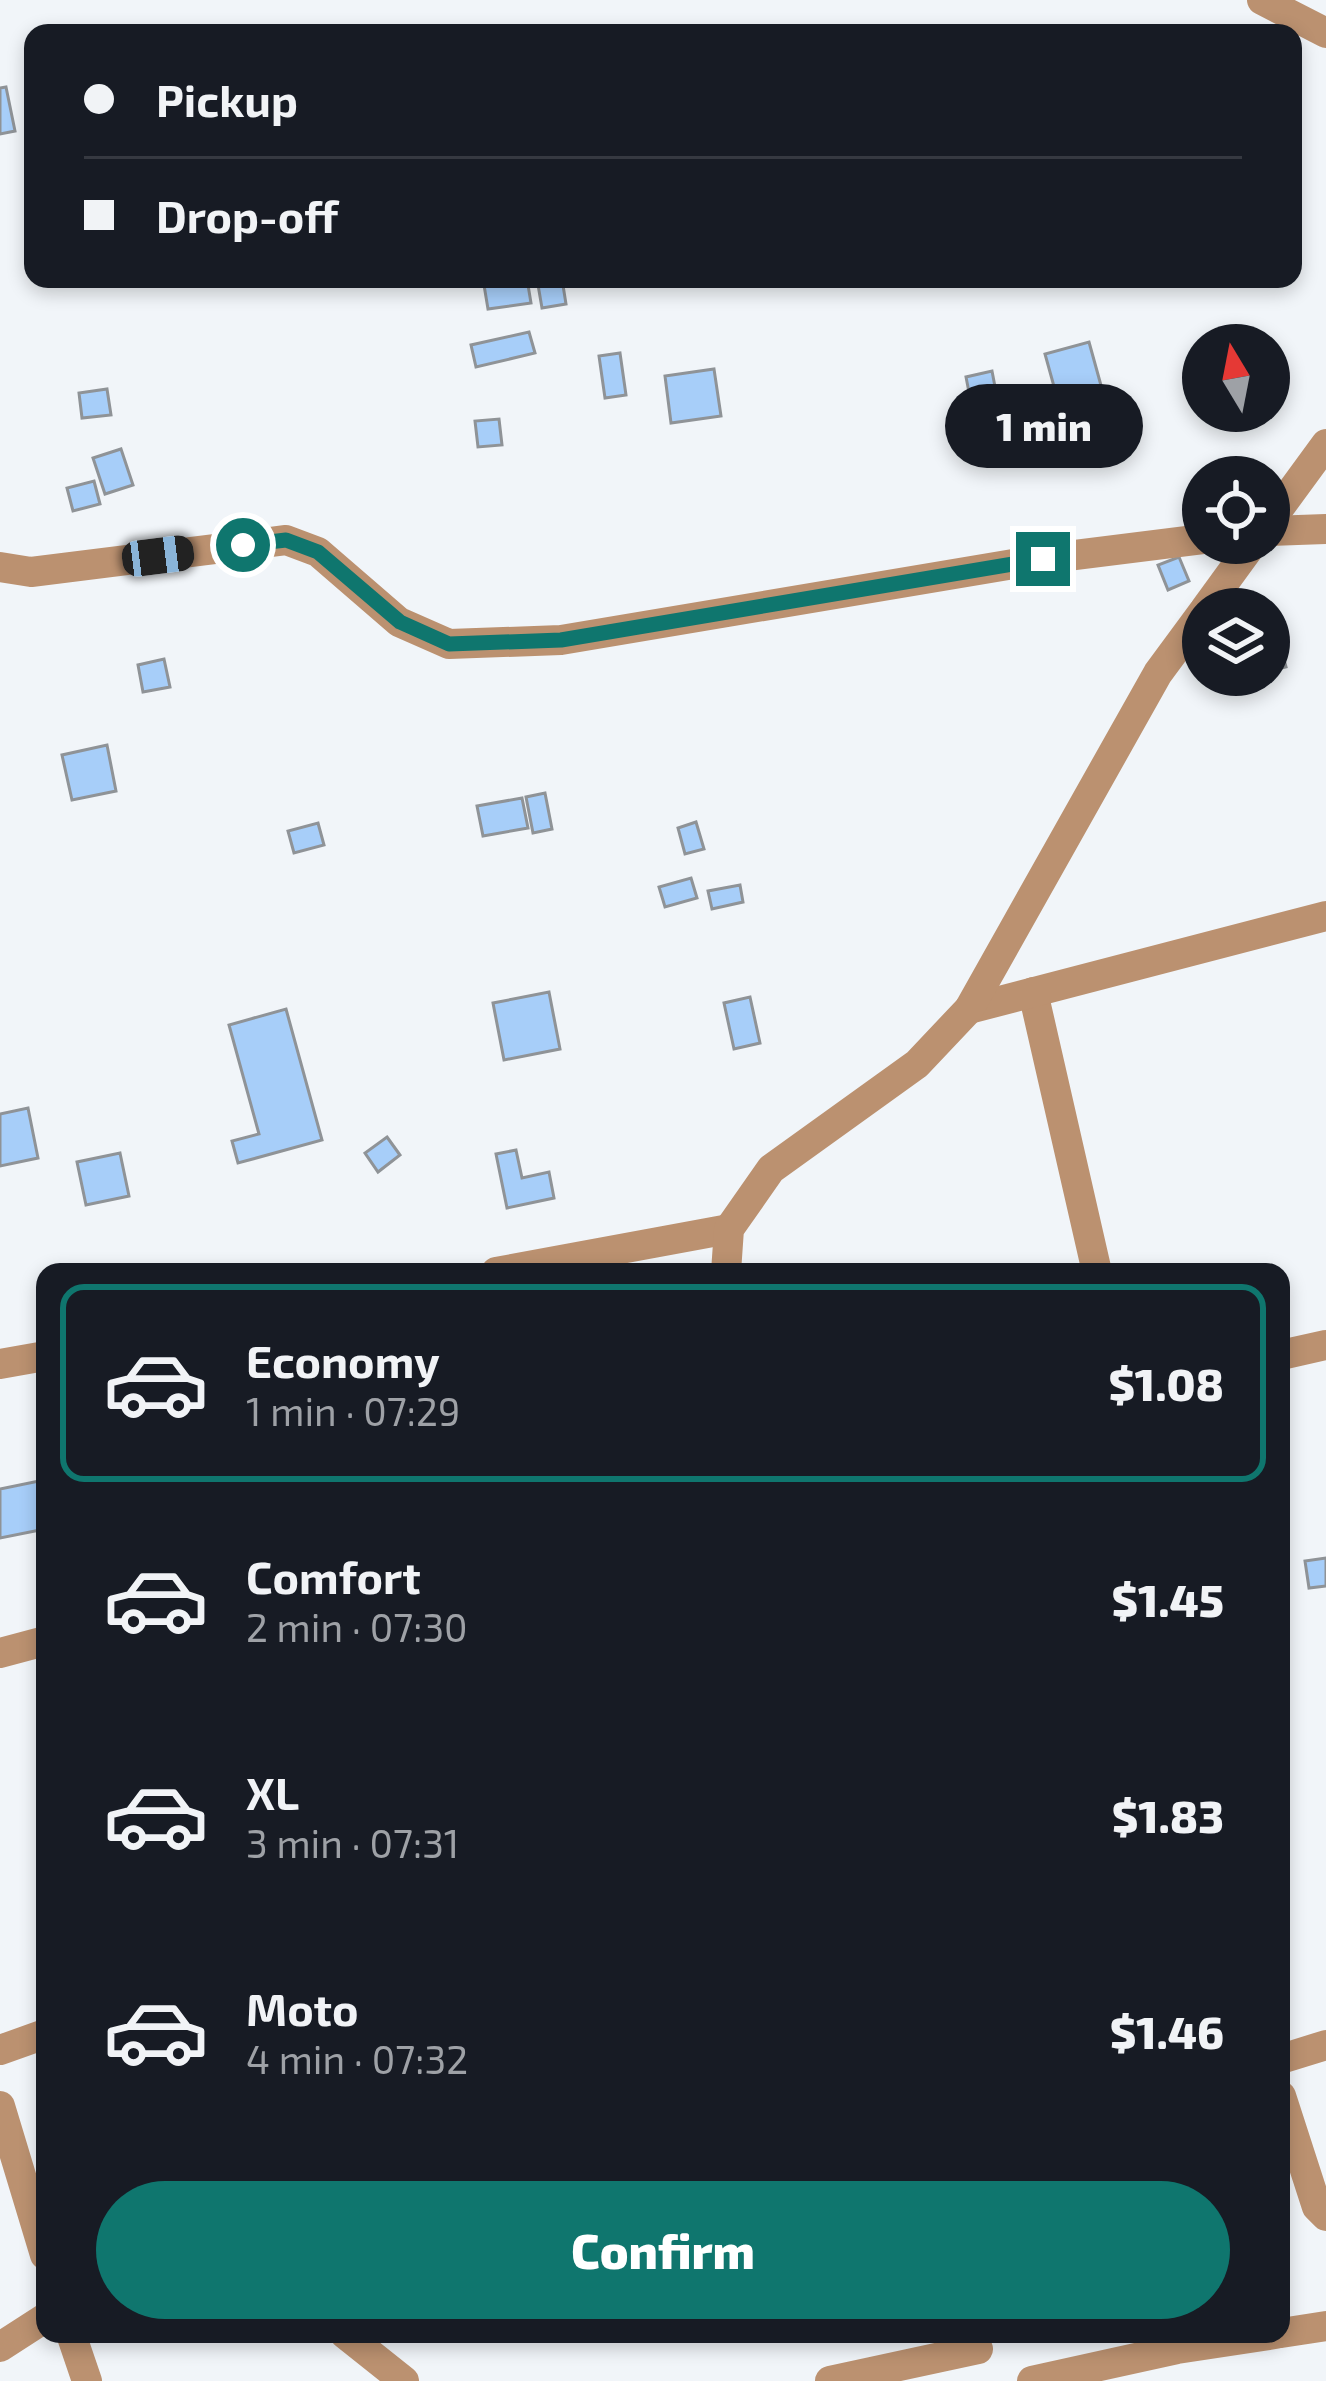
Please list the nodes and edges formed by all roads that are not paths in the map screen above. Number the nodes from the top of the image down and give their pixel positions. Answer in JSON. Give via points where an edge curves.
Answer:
{"nodes":[{"id":1,"x":1262,"y":0,"type":"edge"},
{"id":2,"x":1326,"y":34,"type":"edge"},
{"id":3,"x":1326,"y":443,"type":"edge"},
{"id":4,"x":1290,"y":493,"type":"edge"},
{"id":5,"x":1326,"y":529,"type":"edge"},
{"id":6,"x":1290,"y":530,"type":"edge"},
{"id":7,"x":1182,"y":542,"type":"edge"},
{"id":8,"x":0,"y":567,"type":"edge"},
{"id":9,"x":1182,"y":641,"type":"edge"},
{"id":10,"x":1326,"y":916,"type":"edge"},
{"id":11,"x":1034,"y":992,"type":"junction"},
{"id":12,"x":969,"y":1009,"type":"junction"},
{"id":13,"x":729,"y":1229,"type":"junction"},
{"id":14,"x":545,"y":1263,"type":"edge"},
{"id":15,"x":727,"y":1263,"type":"edge"},
{"id":16,"x":1094,"y":1263,"type":"edge"},
{"id":17,"x":1326,"y":1346,"type":"edge"},
{"id":18,"x":1290,"y":1353,"type":"edge"},
{"id":19,"x":36,"y":1358,"type":"edge"},
{"id":20,"x":0,"y":1364,"type":"edge"},
{"id":21,"x":36,"y":1644,"type":"edge"},
{"id":22,"x":0,"y":1653,"type":"edge"},
{"id":23,"x":36,"y":2037,"type":"edge"},
{"id":24,"x":1326,"y":2045,"type":"edge"},
{"id":25,"x":0,"y":2050,"type":"edge"},
{"id":26,"x":1290,"y":2056,"type":"edge"},
{"id":27,"x":0,"y":2106,"type":"edge"},
{"id":28,"x":1290,"y":2124,"type":"edge"},
{"id":29,"x":1326,"y":2216,"type":"edge"},
{"id":30,"x":36,"y":2221,"type":"edge"},
{"id":31,"x":36,"y":2324,"type":"edge"},
{"id":32,"x":1326,"y":2326,"type":"edge"},
{"id":33,"x":1290,"y":2332,"type":"edge"},
{"id":34,"x":74,"y":2343,"type":"edge"},
{"id":35,"x":356,"y":2343,"type":"edge"},
{"id":36,"x":972,"y":2343,"type":"edge"},
{"id":37,"x":979,"y":2343,"type":"edge"},
{"id":38,"x":1217,"y":2343,"type":"edge"},
{"id":39,"x":0,"y":2347,"type":"edge"},
{"id":40,"x":87,"y":2381,"type":"edge"},
{"id":41,"x":404,"y":2381,"type":"edge"},
{"id":42,"x":830,"y":2381,"type":"edge"},
{"id":43,"x":959,"y":2381,"type":"edge"},
{"id":44,"x":1032,"y":2381,"type":"edge"}],
"edges":[{"from":1,"to":2,"type":"street"},
{"from":3,"to":4,"type":"street"},
{"from":5,"to":6,"type":"street"},
{"from":7,"to":8,"type":"street","via":[[561,640],[449,644],[400,622],[318,552],[286,540],[31,572]]},
{"from":9,"to":12,"type":"street"},
{"from":10,"to":11,"type":"street"},
{"from":11,"to":12,"type":"street"},
{"from":11,"to":16,"type":"street"},
{"from":12,"to":13,"type":"street","via":[[917,1064],[771,1169]]},
{"from":13,"to":14,"type":"street"},
{"from":13,"to":15,"type":"street"},
{"from":17,"to":18,"type":"street"},
{"from":19,"to":20,"type":"street"},
{"from":21,"to":22,"type":"street"},
{"from":23,"to":25,"type":"street"},
{"from":24,"to":26,"type":"street"},
{"from":27,"to":30,"type":"street"},
{"from":28,"to":29,"type":"street"},
{"from":31,"to":39,"type":"street"},
{"from":32,"to":33,"type":"street"},
{"from":34,"to":40,"type":"street"},
{"from":35,"to":41,"type":"street"},
{"from":36,"to":42,"type":"street"},
{"from":37,"to":43,"type":"street"},
{"from":38,"to":44,"type":"street"}]}
